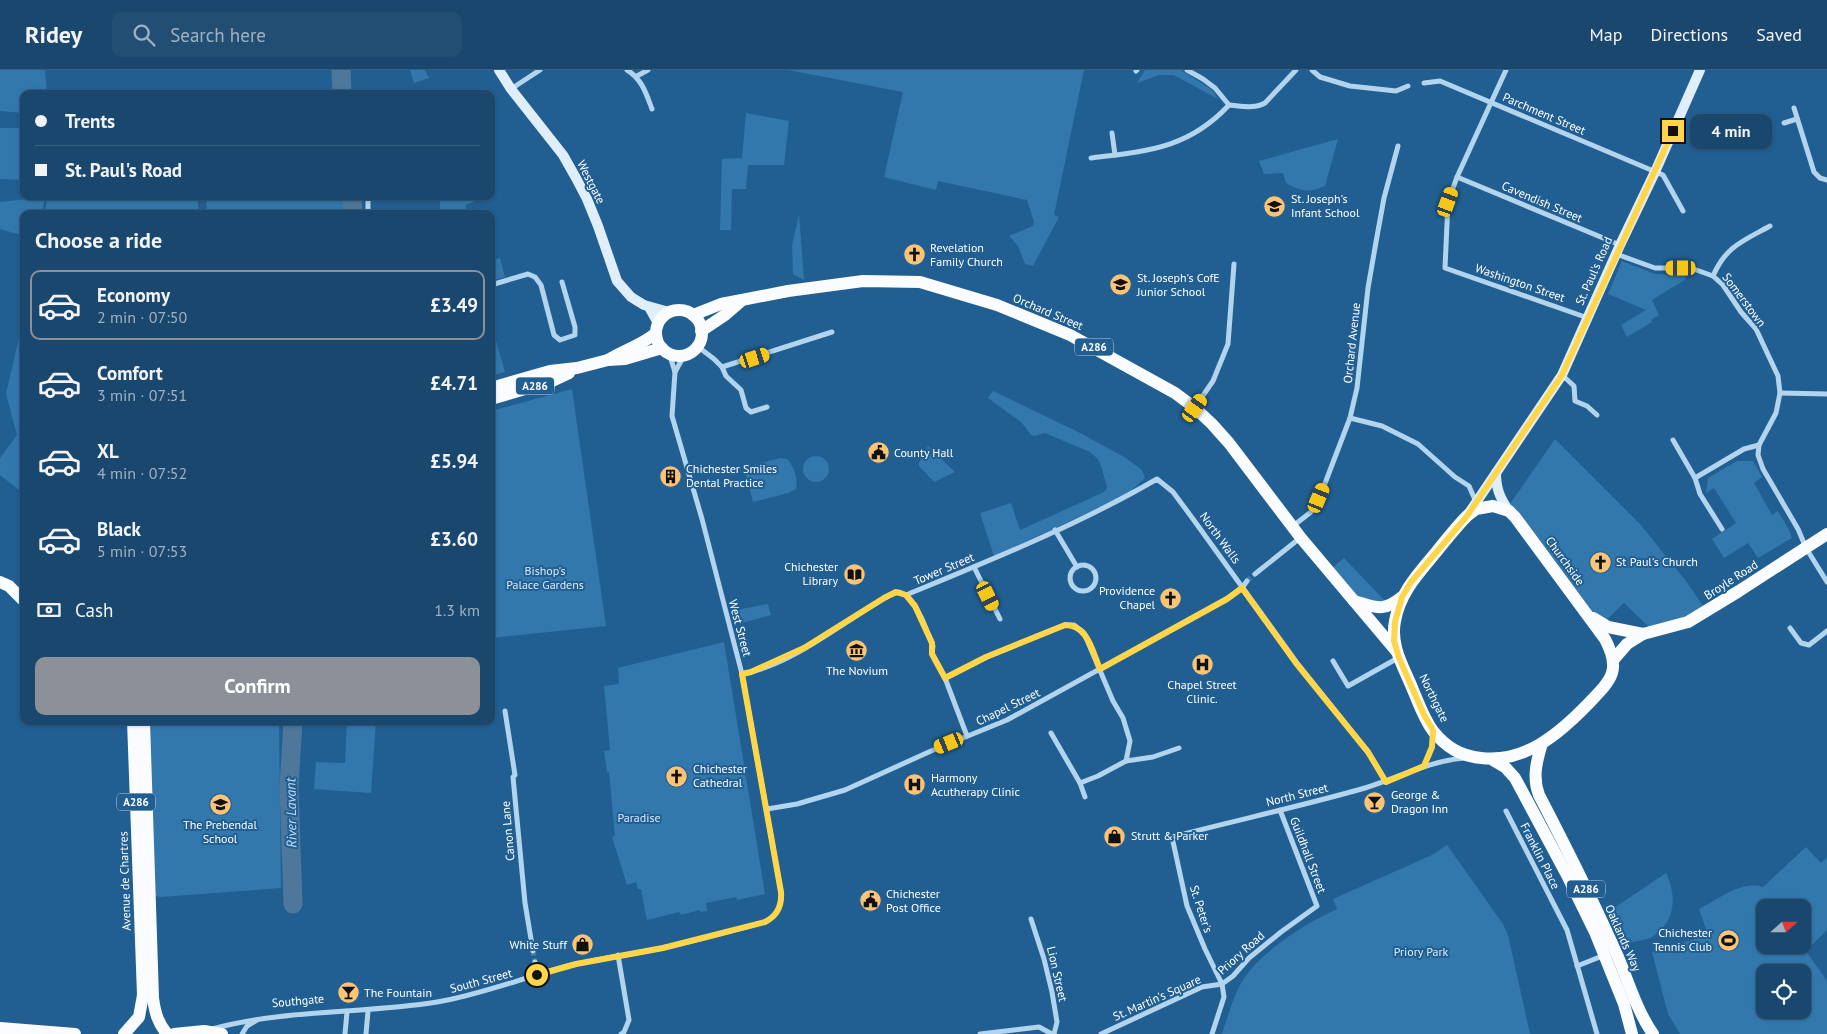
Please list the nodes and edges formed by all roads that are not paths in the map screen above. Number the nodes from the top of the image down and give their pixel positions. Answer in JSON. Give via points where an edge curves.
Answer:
{"nodes":[{"id":1,"x":499,"y":70,"type":"edge"},
{"id":2,"x":540,"y":70,"type":"edge"},
{"id":3,"x":628,"y":70,"type":"edge"},
{"id":4,"x":648,"y":70,"type":"edge"},
{"id":5,"x":1187,"y":70,"type":"edge"},
{"id":6,"x":1296,"y":70,"type":"edge"},
{"id":7,"x":1312,"y":70,"type":"edge"},
{"id":8,"x":1506,"y":70,"type":"edge"},
{"id":9,"x":1700,"y":70,"type":"edge"},
{"id":10,"x":637,"y":76,"type":"junction"},
{"id":11,"x":1424,"y":83,"type":"dead end"},
{"id":12,"x":1408,"y":86,"type":"dead end"},
{"id":13,"x":511,"y":89,"type":"junction"},
{"id":14,"x":1492,"y":102,"type":"junction"},
{"id":15,"x":1229,"y":105,"type":"junction"},
{"id":16,"x":1794,"y":108,"type":"dead end"},
{"id":17,"x":652,"y":109,"type":"dead end"},
{"id":18,"x":1797,"y":119,"type":"junction"},
{"id":19,"x":1784,"y":123,"type":"dead end"},
{"id":20,"x":1112,"y":133,"type":"dead end"},
{"id":21,"x":1398,"y":146,"type":"dead end"},
{"id":22,"x":1115,"y":154,"type":"junction"},
{"id":23,"x":1091,"y":158,"type":"dead end"},
{"id":24,"x":1655,"y":172,"type":"junction"},
{"id":25,"x":1457,"y":177,"type":"junction"},
{"id":26,"x":1827,"y":180,"type":"edge"},
{"id":27,"x":1683,"y":211,"type":"dead end"},
{"id":28,"x":1770,"y":226,"type":"dead end"},
{"id":29,"x":1618,"y":250,"type":"junction"},
{"id":30,"x":1234,"y":264,"type":"dead end"},
{"id":31,"x":1713,"y":276,"type":"junction"},
{"id":32,"x":562,"y":282,"type":"dead end"},
{"id":33,"x":495,"y":284,"type":"edge"},
{"id":34,"x":740,"y":302,"type":"junction"},
{"id":35,"x":649,"y":307,"type":"junction"},
{"id":36,"x":669,"y":312,"type":"junction"},
{"id":37,"x":692,"y":315,"type":"junction"},
{"id":38,"x":1588,"y":318,"type":"junction"},
{"id":39,"x":657,"y":328,"type":"junction"},
{"id":40,"x":701,"y":332,"type":"junction"},
{"id":41,"x":832,"y":332,"type":"dead end"},
{"id":42,"x":697,"y":346,"type":"junction"},
{"id":43,"x":666,"y":351,"type":"junction"},
{"id":44,"x":685,"y":354,"type":"junction"},
{"id":45,"x":608,"y":360,"type":"junction"},
{"id":46,"x":722,"y":367,"type":"junction"},
{"id":47,"x":577,"y":368,"type":"junction"},
{"id":48,"x":675,"y":372,"type":"junction"},
{"id":49,"x":1562,"y":375,"type":"junction"},
{"id":50,"x":495,"y":387,"type":"edge"},
{"id":51,"x":1780,"y":393,"type":"junction"},
{"id":52,"x":1827,"y":394,"type":"edge"},
{"id":53,"x":495,"y":398,"type":"edge"},
{"id":54,"x":767,"y":407,"type":"dead end"},
{"id":55,"x":1195,"y":408,"type":"junction"},
{"id":56,"x":1598,"y":415,"type":"dead end"},
{"id":57,"x":1350,"y":418,"type":"junction"},
{"id":58,"x":1672,"y":440,"type":"dead end"},
{"id":59,"x":1759,"y":445,"type":"junction"},
{"id":60,"x":1496,"y":473,"type":"junction"},
{"id":61,"x":1695,"y":478,"type":"junction"},
{"id":62,"x":1157,"y":479,"type":"joint"},
{"id":63,"x":1473,"y":509,"type":"junction"},
{"id":64,"x":1508,"y":511,"type":"junction"},
{"id":65,"x":1292,"y":526,"type":"junction"},
{"id":66,"x":1722,"y":529,"type":"dead end"},
{"id":67,"x":1056,"y":530,"type":"junction"},
{"id":68,"x":1827,"y":534,"type":"edge"},
{"id":69,"x":1301,"y":538,"type":"junction"},
{"id":70,"x":1806,"y":548,"type":"junction"},
{"id":71,"x":974,"y":567,"type":"junction"},
{"id":72,"x":1077,"y":567,"type":"junction"},
{"id":73,"x":1255,"y":574,"type":"tunnel mouth"},
{"id":74,"x":1247,"y":581,"type":"tunnel mouth"},
{"id":75,"x":1827,"y":582,"type":"edge"},
{"id":76,"x":4,"y":584,"type":"edge"},
{"id":77,"x":20,"y":587,"type":"edge"},
{"id":78,"x":1242,"y":588,"type":"junction"},
{"id":79,"x":906,"y":595,"type":"junction"},
{"id":80,"x":1402,"y":597,"type":"junction"},
{"id":81,"x":20,"y":598,"type":"edge"},
{"id":82,"x":1354,"y":601,"type":"junction"},
{"id":83,"x":1583,"y":610,"type":"junction"},
{"id":84,"x":1000,"y":619,"type":"dead end"},
{"id":85,"x":1790,"y":628,"type":"dead end"},
{"id":86,"x":1827,"y":632,"type":"edge"},
{"id":87,"x":1643,"y":634,"type":"junction"},
{"id":88,"x":1398,"y":655,"type":"junction"},
{"id":89,"x":1614,"y":659,"type":"junction"},
{"id":90,"x":1333,"y":661,"type":"dead end"},
{"id":91,"x":1100,"y":669,"type":"junction"},
{"id":92,"x":742,"y":674,"type":"junction"},
{"id":93,"x":945,"y":678,"type":"junction"},
{"id":94,"x":504,"y":711,"type":"dead end"},
{"id":95,"x":133,"y":725,"type":"edge"},
{"id":96,"x":144,"y":725,"type":"edge"},
{"id":97,"x":1433,"y":730,"type":"junction"},
{"id":98,"x":1051,"y":733,"type":"dead end"},
{"id":99,"x":967,"y":736,"type":"junction"},
{"id":100,"x":1542,"y":743,"type":"junction"},
{"id":101,"x":1179,"y":748,"type":"dead end"},
{"id":102,"x":1472,"y":757,"type":"junction"},
{"id":103,"x":1493,"y":760,"type":"junction"},
{"id":104,"x":1126,"y":761,"type":"junction"},
{"id":105,"x":1424,"y":766,"type":"junction"},
{"id":106,"x":1386,"y":782,"type":"junction"},
{"id":107,"x":1080,"y":783,"type":"junction"},
{"id":108,"x":1085,"y":797,"type":"dead end"},
{"id":109,"x":767,"y":809,"type":"junction"},
{"id":110,"x":1280,"y":810,"type":"junction"},
{"id":111,"x":1506,"y":811,"type":"dead end"},
{"id":112,"x":1172,"y":837,"type":"joint"},
{"id":113,"x":1317,"y":906,"type":"joint"},
{"id":114,"x":771,"y":918,"type":"joint"},
{"id":115,"x":1032,"y":918,"type":"dead end"},
{"id":116,"x":533,"y":951,"type":"tunnel mouth"},
{"id":117,"x":618,"y":955,"type":"junction"},
{"id":118,"x":1605,"y":955,"type":"junction"},
{"id":119,"x":535,"y":962,"type":"tunnel mouth"},
{"id":120,"x":1578,"y":966,"type":"junction"},
{"id":121,"x":537,"y":975,"type":"junction"},
{"id":122,"x":1222,"y":984,"type":"junction"},
{"id":123,"x":368,"y":1011,"type":"junction"},
{"id":124,"x":339,"y":1012,"type":"joint"},
{"id":125,"x":347,"y":1012,"type":"junction"},
{"id":126,"x":260,"y":1018,"type":"junction"},
{"id":127,"x":0,"y":1028,"type":"edge"},
{"id":128,"x":204,"y":1030,"type":"junction"},
{"id":129,"x":75,"y":1034,"type":"edge"},
{"id":130,"x":124,"y":1034,"type":"edge"},
{"id":131,"x":167,"y":1034,"type":"edge"},
{"id":132,"x":174,"y":1034,"type":"edge"},
{"id":133,"x":222,"y":1034,"type":"edge"},
{"id":134,"x":242,"y":1034,"type":"edge"},
{"id":135,"x":345,"y":1034,"type":"edge"},
{"id":136,"x":366,"y":1034,"type":"edge"},
{"id":137,"x":621,"y":1034,"type":"edge"},
{"id":138,"x":980,"y":1034,"type":"edge"},
{"id":139,"x":1053,"y":1034,"type":"edge"},
{"id":140,"x":1100,"y":1034,"type":"edge"},
{"id":141,"x":1212,"y":1034,"type":"edge"},
{"id":142,"x":1597,"y":1034,"type":"edge"},
{"id":143,"x":1632,"y":1034,"type":"edge"},
{"id":144,"x":1653,"y":1034,"type":"edge"}],
"edges":[{"from":1,"to":13,"type":"main road","name":"Westgate"},
{"from":2,"to":13,"type":"street"},
{"from":3,"to":10,"type":"street"},
{"from":4,"to":10,"type":"street"},
{"from":5,"to":15,"type":"street","via":[[1215,88]]},
{"from":6,"to":15,"type":"street","via":[[1260,106]]},
{"from":7,"to":12,"type":"street","via":[[1320,77],[1350,86],[1396,91]]},
{"from":8,"to":14,"type":"street"},
{"from":9,"to":24,"type":"main road","name":"St. Paul's Road"},
{"from":10,"to":17,"type":"street"},
{"from":11,"to":14,"type":"street","name":"Parchment Street","via":[[1440,81]]},
{"from":13,"to":35,"type":"main road","name":"Westgate","via":[[563,155],[576,178],[598,226],[617,281],[631,297]]},
{"from":14,"to":24,"type":"street","name":"Parchment Street"},
{"from":14,"to":25,"type":"street"},
{"from":15,"to":22,"type":"street","via":[[1198,132],[1157,149]]},
{"from":16,"to":18,"type":"street"},
{"from":18,"to":19,"type":"street"},
{"from":18,"to":26,"type":"street","via":[[1814,172]]},
{"from":20,"to":22,"type":"street"},
{"from":21,"to":57,"type":"street","name":"Orchard Avenue","via":[[1376,242],[1357,388]]},
{"from":22,"to":23,"type":"street"},
{"from":24,"to":27,"type":"street","via":[[1663,176]]},
{"from":24,"to":29,"type":"main road","name":"St. Paul's Road"},
{"from":25,"to":29,"type":"street","name":"Cavendish Street"},
{"from":25,"to":38,"type":"street","name":"Washington Street","via":[[1448,202],[1445,268]]},
{"from":28,"to":31,"type":"street","name":"Somerstown","via":[[1734,246],[1725,254]]},
{"from":29,"to":31,"type":"street","name":"Somerstown","via":[[1655,268],[1691,268]]},
{"from":29,"to":38,"type":"main road","name":"St. Paul's Road"},
{"from":30,"to":55,"type":"street","via":[[1228,344],[1213,381]]},
{"from":31,"to":51,"type":"street","name":"Somerstown","via":[[1756,329],[1778,376]]},
{"from":32,"to":33,"type":"street","via":[[575,335],[560,340],[554,335],[541,285],[535,277],[528,274]]},
{"from":34,"to":37,"type":"main road","name":"Orchard Street","number":"A286","via":[[721,304]]},
{"from":34,"to":40,"type":"main road","name":"Orchard Street","number":"A286"},
{"from":34,"to":55,"type":"main road","name":"Orchard Street","number":"A286","via":[[788,291],[863,281],[920,282],[997,305],[1070,335],[1175,393]]},
{"from":35,"to":36,"type":"main road","name":"Westgate"},
{"from":35,"to":39,"type":"main road","name":"Westgate"},
{"from":36,"to":37,"type":"main road","via":[[681,310]]},
{"from":36,"to":39,"type":"main road","via":[[662,317]]},
{"from":37,"to":40,"type":"main road"},
{"from":38,"to":49,"type":"main road","name":"St. Paul's Road"},
{"from":39,"to":43,"type":"main road","via":[[659,344]]},
{"from":39,"to":45,"type":"main road","number":"A286","via":[[641,343]]},
{"from":40,"to":42,"type":"main road"},
{"from":41,"to":46,"type":"street"},
{"from":42,"to":44,"type":"main road"},
{"from":42,"to":46,"type":"street"},
{"from":43,"to":44,"type":"main road","via":[[674,355]]},
{"from":43,"to":45,"type":"main road","number":"A286"},
{"from":43,"to":48,"type":"street","name":"West Street"},
{"from":44,"to":48,"type":"street","name":"West Street"},
{"from":45,"to":47,"type":"main road","number":"A286"},
{"from":46,"to":54,"type":"street","via":[[726,376],[741,390],[746,408],[751,412]]},
{"from":47,"to":50,"type":"main road","number":"A286"},
{"from":47,"to":53,"type":"main road","number":"A286","via":[[552,381]]},
{"from":48,"to":92,"type":"street","name":"West Street","via":[[672,416]]},
{"from":49,"to":56,"type":"street","via":[[1574,386],[1576,401]]},
{"from":49,"to":60,"type":"main road","name":"St. Paul's Road"},
{"from":51,"to":52,"type":"street"},
{"from":51,"to":59,"type":"street","name":"Somerstown","via":[[1776,413]]},
{"from":55,"to":65,"type":"main road","name":"Orchard Street","number":"A286","via":[[1229,443]]},
{"from":57,"to":63,"type":"street","via":[[1382,426],[1418,444],[1469,486]]},
{"from":57,"to":65,"type":"street","name":"Orchard Avenue","via":[[1319,498],[1311,512]]},
{"from":58,"to":61,"type":"street"},
{"from":59,"to":61,"type":"street","via":[[1744,449]]},
{"from":59,"to":70,"type":"street","via":[[1758,455],[1763,469]]},
{"from":60,"to":63,"type":"main road","name":"St. Paul's Road"},
{"from":60,"to":64,"type":"main road","via":[[1500,499]]},
{"from":61,"to":66,"type":"street","via":[[1700,494]]},
{"from":62,"to":67,"type":"street","name":"Tower Street","via":[[1127,497]]},
{"from":62,"to":78,"type":"street","name":"North Walls","via":[[1172,492]]},
{"from":63,"to":64,"type":"main road","via":[[1493,506]]},
{"from":63,"to":80,"type":"main road","name":"St. Paul's Road","number":"A286"},
{"from":64,"to":83,"type":"main road","name":"Churchside","number":"A286","via":[[1515,516]]},
{"from":65,"to":69,"type":"main road","name":"Orchard Street","number":"A286"},
{"from":67,"to":71,"type":"street","name":"Tower Street"},
{"from":67,"to":72,"type":"street"},
{"from":68,"to":70,"type":"main road","name":"Broyle Road","number":"A286"},
{"from":69,"to":73,"type":"street"},
{"from":69,"to":82,"type":"main road","name":"Orchard Street","number":"A286"},
{"from":70,"to":75,"type":"street"},
{"from":70,"to":87,"type":"main road","name":"Broyle Road","number":"A286","via":[[1688,622]]},
{"from":71,"to":79,"type":"street","name":"Tower Street"},
{"from":71,"to":84,"type":"street"},
{"from":72,"to":72,"type":"street","via":[[1086,566],[1093,570],[1096,581],[1089,589],[1078,590],[1072,584],[1072,572]]},
{"from":74,"to":78,"type":"street"},
{"from":76,"to":77,"type":"main road"},
{"from":76,"to":81,"type":"main road"},
{"from":78,"to":91,"type":"street","name":"Chapel Street"},
{"from":78,"to":106,"type":"street","name":"North Walls","via":[[1296,663],[1368,752]]},
{"from":79,"to":92,"type":"street","name":"Tower Street","via":[[899,592],[890,595],[804,648]]},
{"from":79,"to":93,"type":"street","via":[[922,619],[933,646],[932,654]]},
{"from":80,"to":82,"type":"main road","number":"A286","via":[[1380,608]]},
{"from":80,"to":88,"type":"main road","name":"Northgate","number":"A286","via":[[1395,622],[1394,641]]},
{"from":82,"to":88,"type":"main road","name":"Orchard Street","number":"A286"},
{"from":83,"to":87,"type":"main road","name":"Broyle Road","number":"A286","via":[[1602,625]]},
{"from":83,"to":89,"type":"main road","name":"Churchside","number":"A286","via":[[1605,638]]},
{"from":85,"to":86,"type":"street","via":[[1801,643],[1809,645]]},
{"from":87,"to":89,"type":"main road","name":"Broyle Road","number":"A286","via":[[1627,644]]},
{"from":88,"to":90,"type":"street","via":[[1348,686]]},
{"from":88,"to":97,"type":"main road","name":"Northgate","number":"A286"},
{"from":89,"to":100,"type":"main road","name":"Northgate","number":"A286","via":[[1606,684]]},
{"from":91,"to":93,"type":"street","via":[[1084,633],[1074,625],[1065,625],[986,657]]},
{"from":91,"to":99,"type":"street","name":"Chapel Street","via":[[1032,708]]},
{"from":91,"to":104,"type":"street","via":[[1128,730]]},
{"from":92,"to":109,"type":"street","name":"West Street"},
{"from":93,"to":99,"type":"street"},
{"from":94,"to":116,"type":"street","name":"Canon Lane","via":[[515,775],[525,903]]},
{"from":95,"to":130,"type":"main road","name":"Avenue de Chartres","number":"A286","via":[[144,995],[139,1017]]},
{"from":96,"to":131,"type":"main road","name":"Avenue de Chartres","number":"A286","via":[[153,998],[159,1024]]},
{"from":97,"to":102,"type":"main road","name":"Northgate","number":"A286","via":[[1454,750]]},
{"from":97,"to":105,"type":"street","via":[[1432,747]]},
{"from":98,"to":107,"type":"street"},
{"from":99,"to":109,"type":"street","name":"Chapel Street","via":[[845,790]]},
{"from":100,"to":103,"type":"main road","name":"Northgate","number":"A286","via":[[1522,754]]},
{"from":100,"to":144,"type":"main road","name":"Oaklands Way","number":"A286","via":[[1535,786]]},
{"from":101,"to":104,"type":"street","via":[[1153,757]]},
{"from":102,"to":103,"type":"main road","name":"Northgate","number":"A286"},
{"from":102,"to":105,"type":"street","name":"North Street"},
{"from":103,"to":118,"type":"main road","name":"Oaklands Way","number":"A286","via":[[1505,767],[1519,785]]},
{"from":104,"to":107,"type":"street"},
{"from":105,"to":106,"type":"street","name":"North Street"},
{"from":106,"to":110,"type":"street","name":"North Street"},
{"from":107,"to":108,"type":"street"},
{"from":109,"to":114,"type":"street","name":"West Street","via":[[781,892],[781,904]]},
{"from":110,"to":112,"type":"street","name":"North Street"},
{"from":110,"to":113,"type":"street","name":"Guildhall Street"},
{"from":111,"to":120,"type":"street","name":"Franklin Place","via":[[1567,930]]},
{"from":112,"to":122,"type":"street","name":"St. Peter's","via":[[1187,906]]},
{"from":113,"to":122,"type":"street","name":"Priory Road","via":[[1249,958]]},
{"from":114,"to":117,"type":"street","name":"South Street","via":[[663,948]]},
{"from":115,"to":139,"type":"street","name":"Lion Street","via":[[1052,992],[1057,1022]]},
{"from":117,"to":121,"type":"street","name":"South Street"},
{"from":117,"to":137,"type":"street","via":[[629,1020]]},
{"from":118,"to":120,"type":"street"},
{"from":118,"to":143,"type":"main road","name":"Oaklands Way","number":"A286"},
{"from":119,"to":121,"type":"street"},
{"from":120,"to":142,"type":"street","name":"Franklin Place"},
{"from":121,"to":123,"type":"street","name":"South Street","via":[[481,993]]},
{"from":122,"to":140,"type":"street","name":"St. Martin's Square","via":[[1202,988]]},
{"from":122,"to":141,"type":"street","name":"Priory Road","via":[[1224,997]]},
{"from":123,"to":125,"type":"street","name":"South Street"},
{"from":123,"to":136,"type":"street"},
{"from":124,"to":125,"type":"street","name":"South Street"},
{"from":124,"to":126,"type":"street","name":"Southgate"},
{"from":125,"to":135,"type":"street"},
{"from":126,"to":128,"type":"street","name":"Southgate"},
{"from":126,"to":134,"type":"street","name":"Southgate","via":[[247,1026]]},
{"from":127,"to":129,"type":"main road"},
{"from":128,"to":132,"type":"main road","name":"Southgate"},
{"from":128,"to":133,"type":"main road","name":"Southgate"},
{"from":138,"to":139,"type":"street","via":[[1039,1027]]}]}
